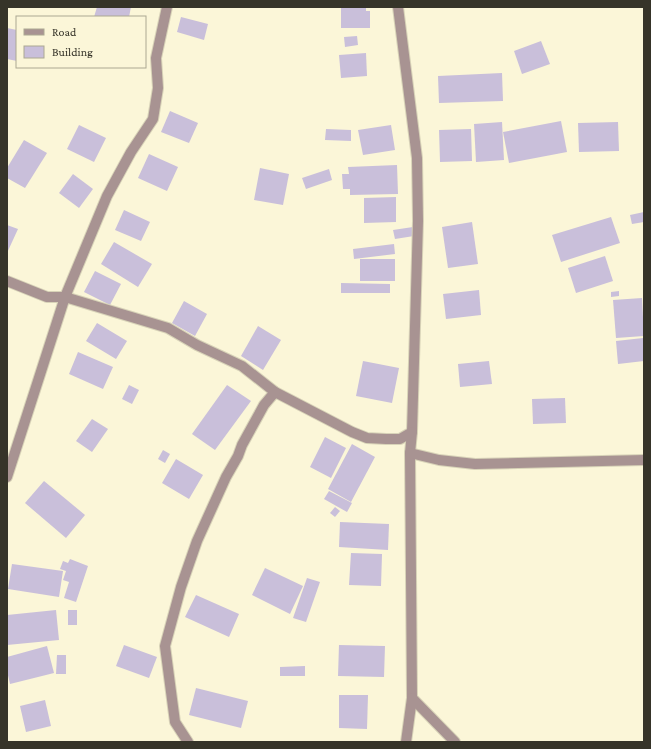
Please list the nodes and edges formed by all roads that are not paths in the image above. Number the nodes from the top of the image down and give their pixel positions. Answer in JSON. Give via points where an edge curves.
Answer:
{"nodes":[{"id":1,"x":167,"y":7,"type":"edge"},
{"id":2,"x":398,"y":7,"type":"edge"},
{"id":3,"x":7,"y":281,"type":"edge"},
{"id":4,"x":65,"y":297,"type":"junction"},
{"id":5,"x":274,"y":392,"type":"junction"},
{"id":6,"x":412,"y":432,"type":"junction"},
{"id":7,"x":410,"y":453,"type":"junction"},
{"id":8,"x":644,"y":460,"type":"edge"},
{"id":9,"x":7,"y":477,"type":"edge"},
{"id":10,"x":412,"y":698,"type":"junction"},
{"id":11,"x":188,"y":742,"type":"edge"},
{"id":12,"x":406,"y":742,"type":"edge"},
{"id":13,"x":455,"y":742,"type":"edge"}],
"edges":[{"from":1,"to":4,"type":"street","via":[[156,58],[158,88],[153,119],[107,196]]},
{"from":2,"to":6,"type":"street","via":[[417,158],[418,221]]},
{"from":3,"to":4,"type":"street","via":[[47,297]]},
{"from":4,"to":5,"type":"street","via":[[168,328],[242,366]]},
{"from":4,"to":9,"type":"street"},
{"from":5,"to":6,"type":"street","via":[[367,438],[400,439]]},
{"from":5,"to":11,"type":"street","via":[[242,445],[197,541],[165,646],[175,722]]},
{"from":6,"to":7,"type":"street"},
{"from":7,"to":8,"type":"street","via":[[439,460],[475,464]]},
{"from":7,"to":10,"type":"street"},
{"from":10,"to":12,"type":"street"},
{"from":10,"to":13,"type":"street"}]}
